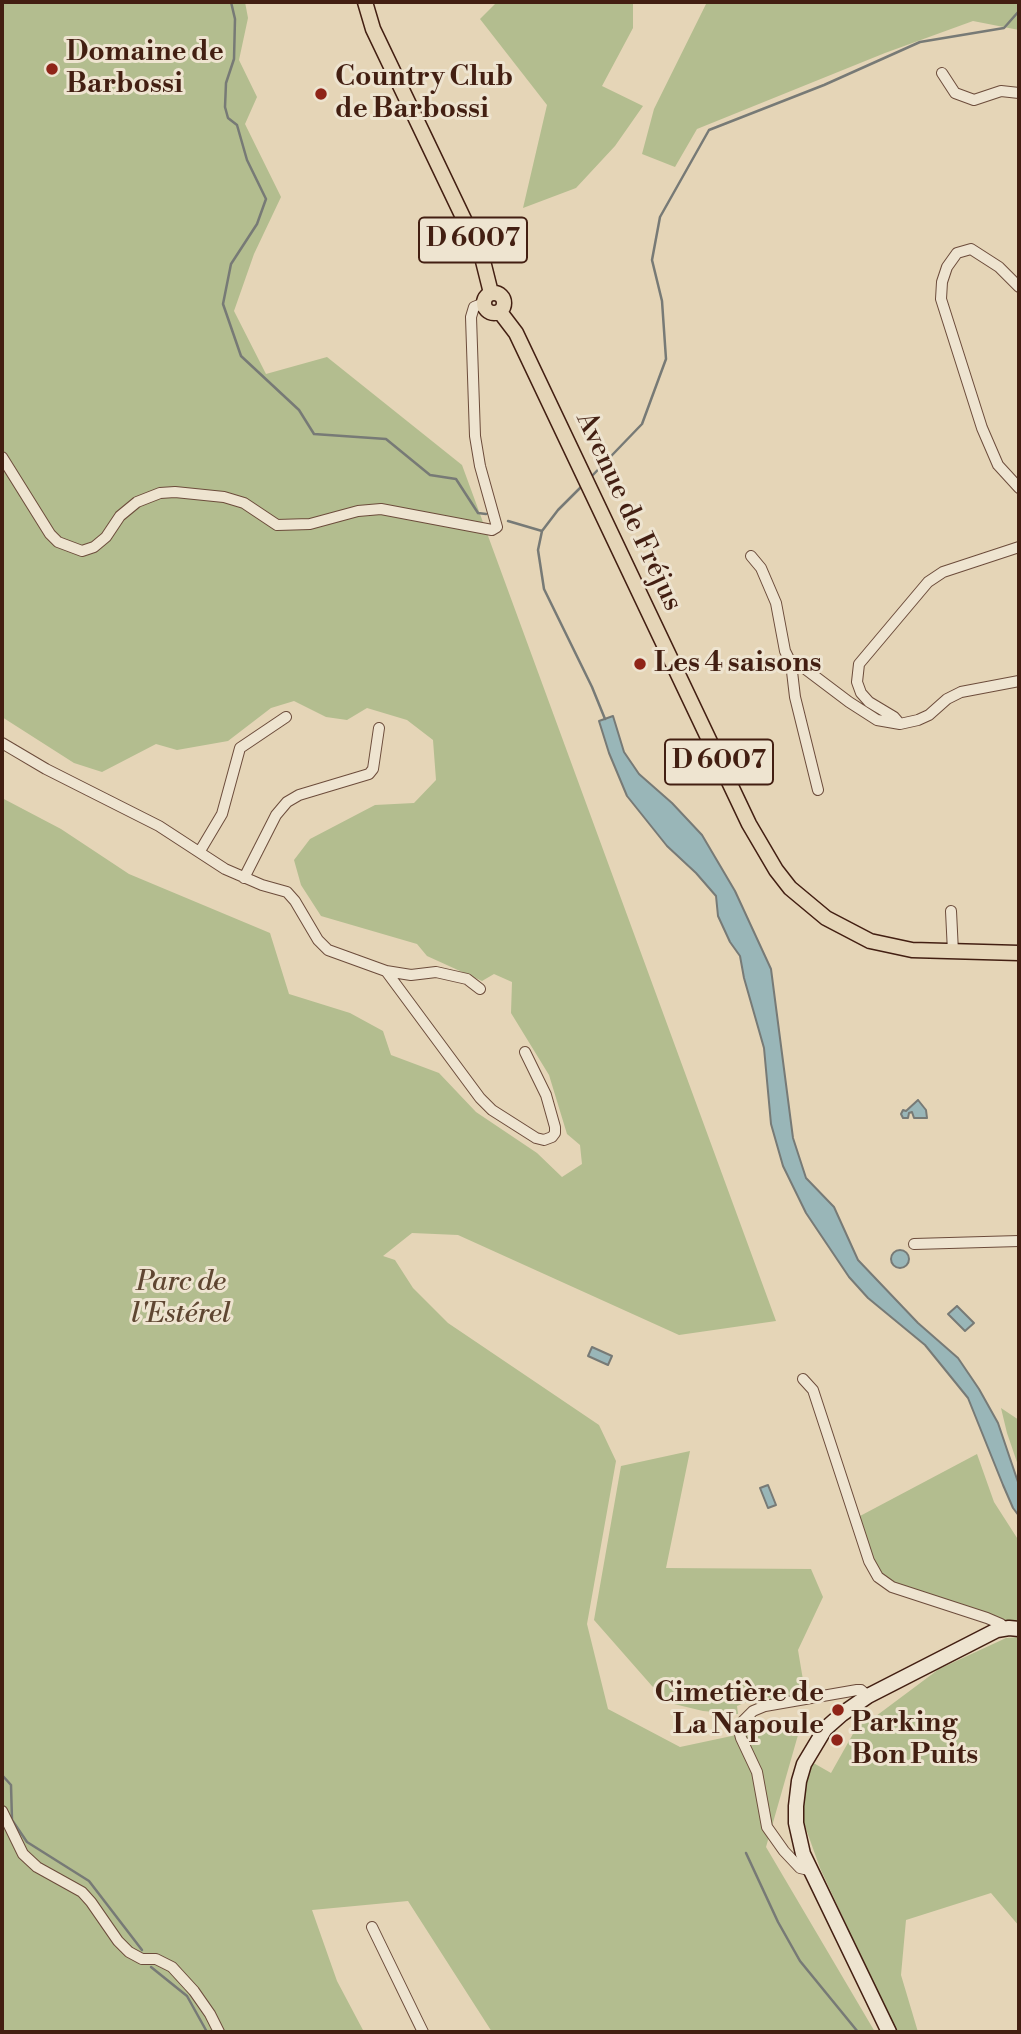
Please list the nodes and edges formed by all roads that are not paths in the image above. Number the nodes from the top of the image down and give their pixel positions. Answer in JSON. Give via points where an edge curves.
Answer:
{"nodes":[{"id":1,"x":365,"y":2,"type":"edge"},
{"id":2,"x":942,"y":73,"type":"dead end"},
{"id":3,"x":1019,"y":93,"type":"edge"},
{"id":4,"x":1019,"y":287,"type":"edge"},
{"id":5,"x":488,"y":298,"type":"junction"},
{"id":6,"x":2,"y":457,"type":"edge"},
{"id":7,"x":1019,"y":488,"type":"edge"},
{"id":8,"x":1019,"y":547,"type":"edge"},
{"id":9,"x":751,"y":556,"type":"dead end"},
{"id":10,"x":791,"y":663,"type":"junction"},
{"id":11,"x":1019,"y":681,"type":"edge"},
{"id":12,"x":286,"y":717,"type":"dead end"},
{"id":13,"x":900,"y":724,"type":"junction"},
{"id":14,"x":379,"y":728,"type":"dead end"},
{"id":15,"x":2,"y":743,"type":"edge"},
{"id":16,"x":818,"y":790,"type":"dead end"},
{"id":17,"x":200,"y":851,"type":"junction"},
{"id":18,"x":244,"y":878,"type":"junction"},
{"id":19,"x":951,"y":911,"type":"dead end"},
{"id":20,"x":953,"y":952,"type":"junction"},
{"id":21,"x":1019,"y":953,"type":"edge"},
{"id":22,"x":386,"y":971,"type":"junction"},
{"id":23,"x":480,"y":989,"type":"dead end"},
{"id":24,"x":525,"y":1052,"type":"dead end"},
{"id":25,"x":1019,"y":1241,"type":"edge"},
{"id":26,"x":914,"y":1244,"type":"dead end"},
{"id":27,"x":803,"y":1379,"type":"dead end"},
{"id":28,"x":1012,"y":1629,"type":"edge"},
{"id":29,"x":867,"y":1696,"type":"junction"},
{"id":30,"x":2,"y":1811,"type":"edge"},
{"id":31,"x":809,"y":1870,"type":"junction"},
{"id":32,"x":372,"y":1927,"type":"dead end"},
{"id":33,"x":219,"y":2032,"type":"edge"},
{"id":34,"x":423,"y":2032,"type":"edge"},
{"id":35,"x":889,"y":2032,"type":"edge"}],
"edges":[{"from":1,"to":5,"type":"main road","number":"D 6007","via":[[373,29],[482,257]]},
{"from":2,"to":3,"type":"street","via":[[955,93],[974,100],[1001,91]]},
{"from":4,"to":7,"type":"street","via":[[971,249],[957,253],[947,267],[941,299],[982,428],[998,465]]},
{"from":5,"to":6,"type":"street","via":[[471,311],[475,436],[497,527],[492,530],[381,509],[310,524],[278,525],[244,503],[176,492],[137,502],[106,537],[82,551],[50,534]]},
{"from":5,"to":20,"type":"main road","name":"Avenue de Fréjus","number":"D 6007","via":[[488,311],[500,312],[516,332],[749,824],[776,870],[811,908],[856,934],[888,946]]},
{"from":8,"to":13,"type":"street","via":[[943,572],[928,582],[859,664],[861,693]]},
{"from":9,"to":10,"type":"street","via":[[776,603]]},
{"from":10,"to":13,"type":"street","via":[[877,720]]},
{"from":10,"to":16,"type":"street"},
{"from":11,"to":13,"type":"street","via":[[961,692],[929,715]]},
{"from":12,"to":17,"type":"street","via":[[240,748],[222,814]]},
{"from":14,"to":18,"type":"street","via":[[369,774],[287,802],[276,814]]},
{"from":15,"to":17,"type":"street"},
{"from":17,"to":18,"type":"street"},
{"from":18,"to":22,"type":"street","via":[[287,892],[328,950]]},
{"from":19,"to":20,"type":"street"},
{"from":20,"to":21,"type":"main road","name":"Avenue de Fréjus","number":"D 6007"},
{"from":22,"to":23,"type":"street","via":[[436,972],[467,979]]},
{"from":22,"to":24,"type":"street","via":[[480,1098],[544,1140],[552,1137],[555,1127],[546,1095]]},
{"from":25,"to":26,"type":"street"},
{"from":27,"to":28,"type":"street","via":[[813,1390],[864,1561],[892,1587]]},
{"from":28,"to":29,"type":"main road"},
{"from":29,"to":31,"type":"main road","via":[[825,1729],[804,1764],[796,1823]]},
{"from":29,"to":31,"type":"street","via":[[857,1690],[765,1706],[753,1711],[739,1730],[757,1772],[767,1827],[800,1868]]},
{"from":30,"to":33,"type":"street","via":[[23,1854],[82,1892],[129,1952],[172,1967],[194,1991]]},
{"from":31,"to":35,"type":"main road"},
{"from":32,"to":34,"type":"street"}]}
